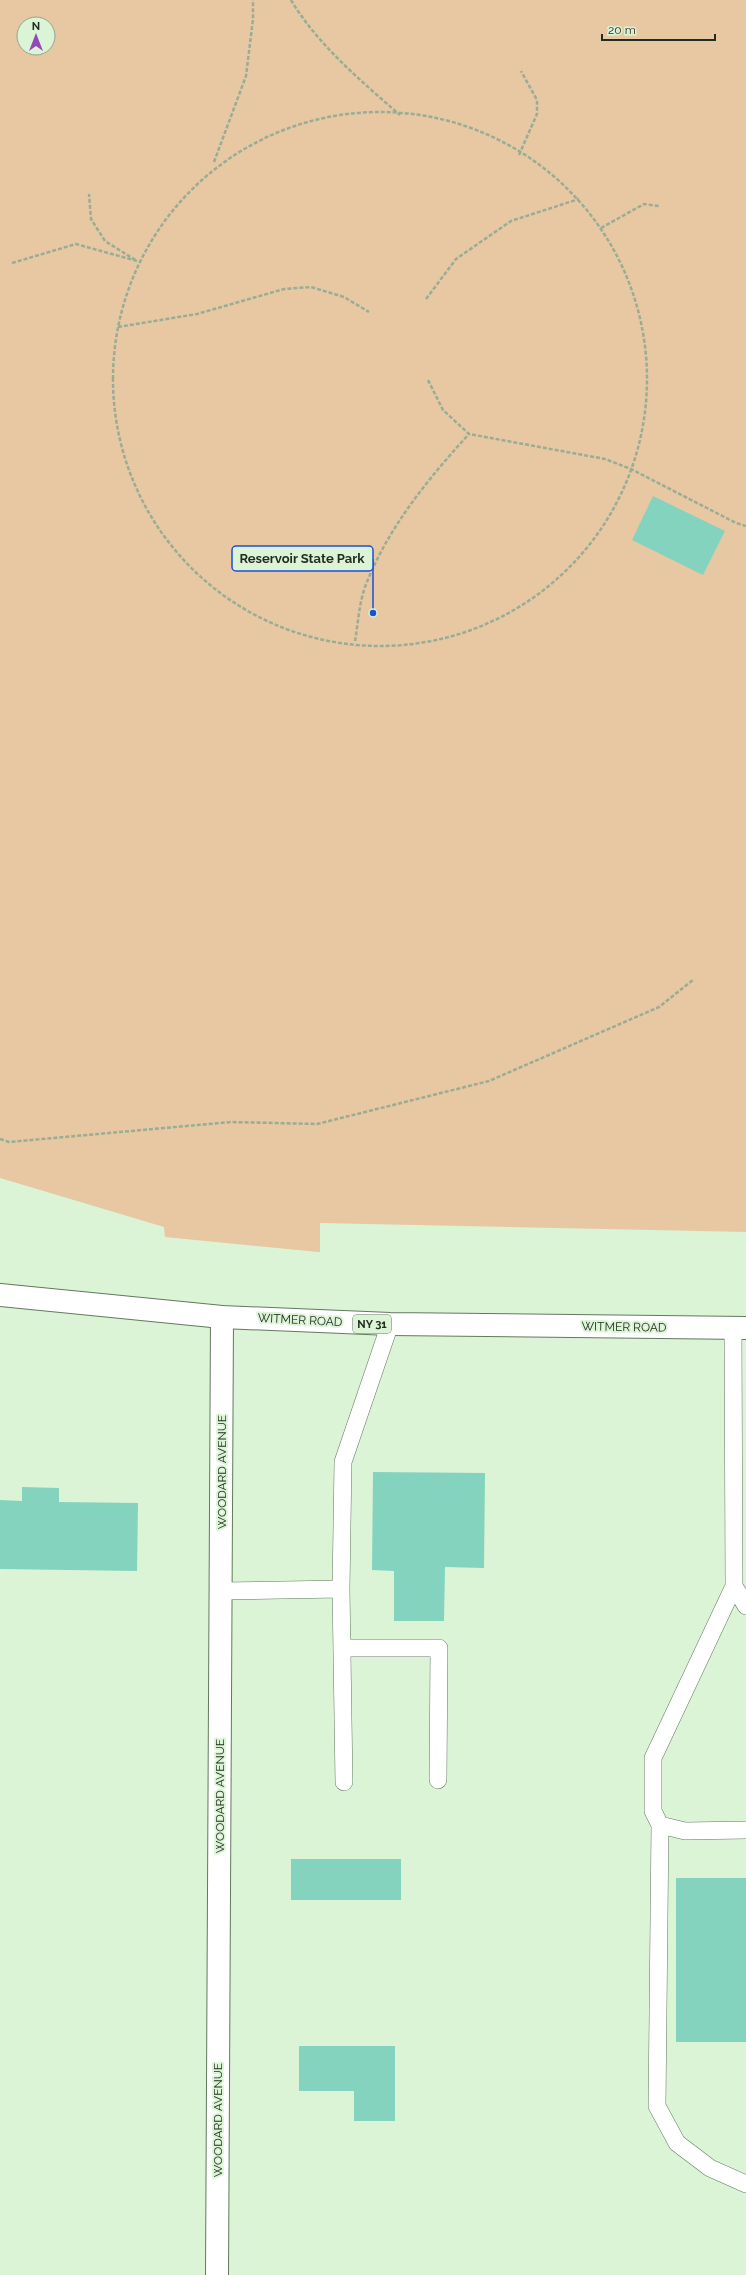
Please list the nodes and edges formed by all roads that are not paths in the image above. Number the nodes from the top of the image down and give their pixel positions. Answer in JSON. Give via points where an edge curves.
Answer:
{"nodes":[{"id":1,"x":0,"y":1295,"type":"edge"},
{"id":2,"x":222,"y":1317,"type":"junction"},
{"id":3,"x":390,"y":1324,"type":"junction"},
{"id":4,"x":739,"y":1328,"type":"edge"},
{"id":5,"x":734,"y":1586,"type":"junction"},
{"id":6,"x":341,"y":1589,"type":"junction"},
{"id":7,"x":222,"y":1591,"type":"junction"},
{"id":8,"x":746,"y":1606,"type":"edge"},
{"id":9,"x":342,"y":1648,"type":"junction"},
{"id":10,"x":438,"y":1780,"type":"dead end"},
{"id":11,"x":344,"y":1782,"type":"dead end"},
{"id":12,"x":660,"y":1826,"type":"junction"},
{"id":13,"x":746,"y":1830,"type":"edge"},
{"id":14,"x":746,"y":2184,"type":"edge"},
{"id":15,"x":217,"y":2275,"type":"edge"}],
"edges":[{"from":1,"to":2,"type":"main road","name":"WITMER ROAD","number":"NY 31"},
{"from":2,"to":3,"type":"main road","name":"WITMER ROAD","number":"NY 31"},
{"from":2,"to":7,"type":"main road","name":"WOODARD AVENUE"},
{"from":3,"to":4,"type":"main road","name":"WITMER ROAD","number":"NY 31"},
{"from":3,"to":6,"type":"lane","via":[[342,1462]]},
{"from":4,"to":5,"type":"lane"},
{"from":5,"to":8,"type":"lane"},
{"from":5,"to":12,"type":"lane","via":[[653,1758],[653,1811]]},
{"from":6,"to":7,"type":"lane"},
{"from":6,"to":9,"type":"lane"},
{"from":7,"to":15,"type":"main road","name":"WOODARD AVENUE"},
{"from":9,"to":10,"type":"lane","via":[[439,1648]]},
{"from":9,"to":11,"type":"lane"},
{"from":12,"to":13,"type":"lane","via":[[685,1831]]},
{"from":12,"to":14,"type":"lane","via":[[657,2106],[677,2143],[710,2168]]}]}
